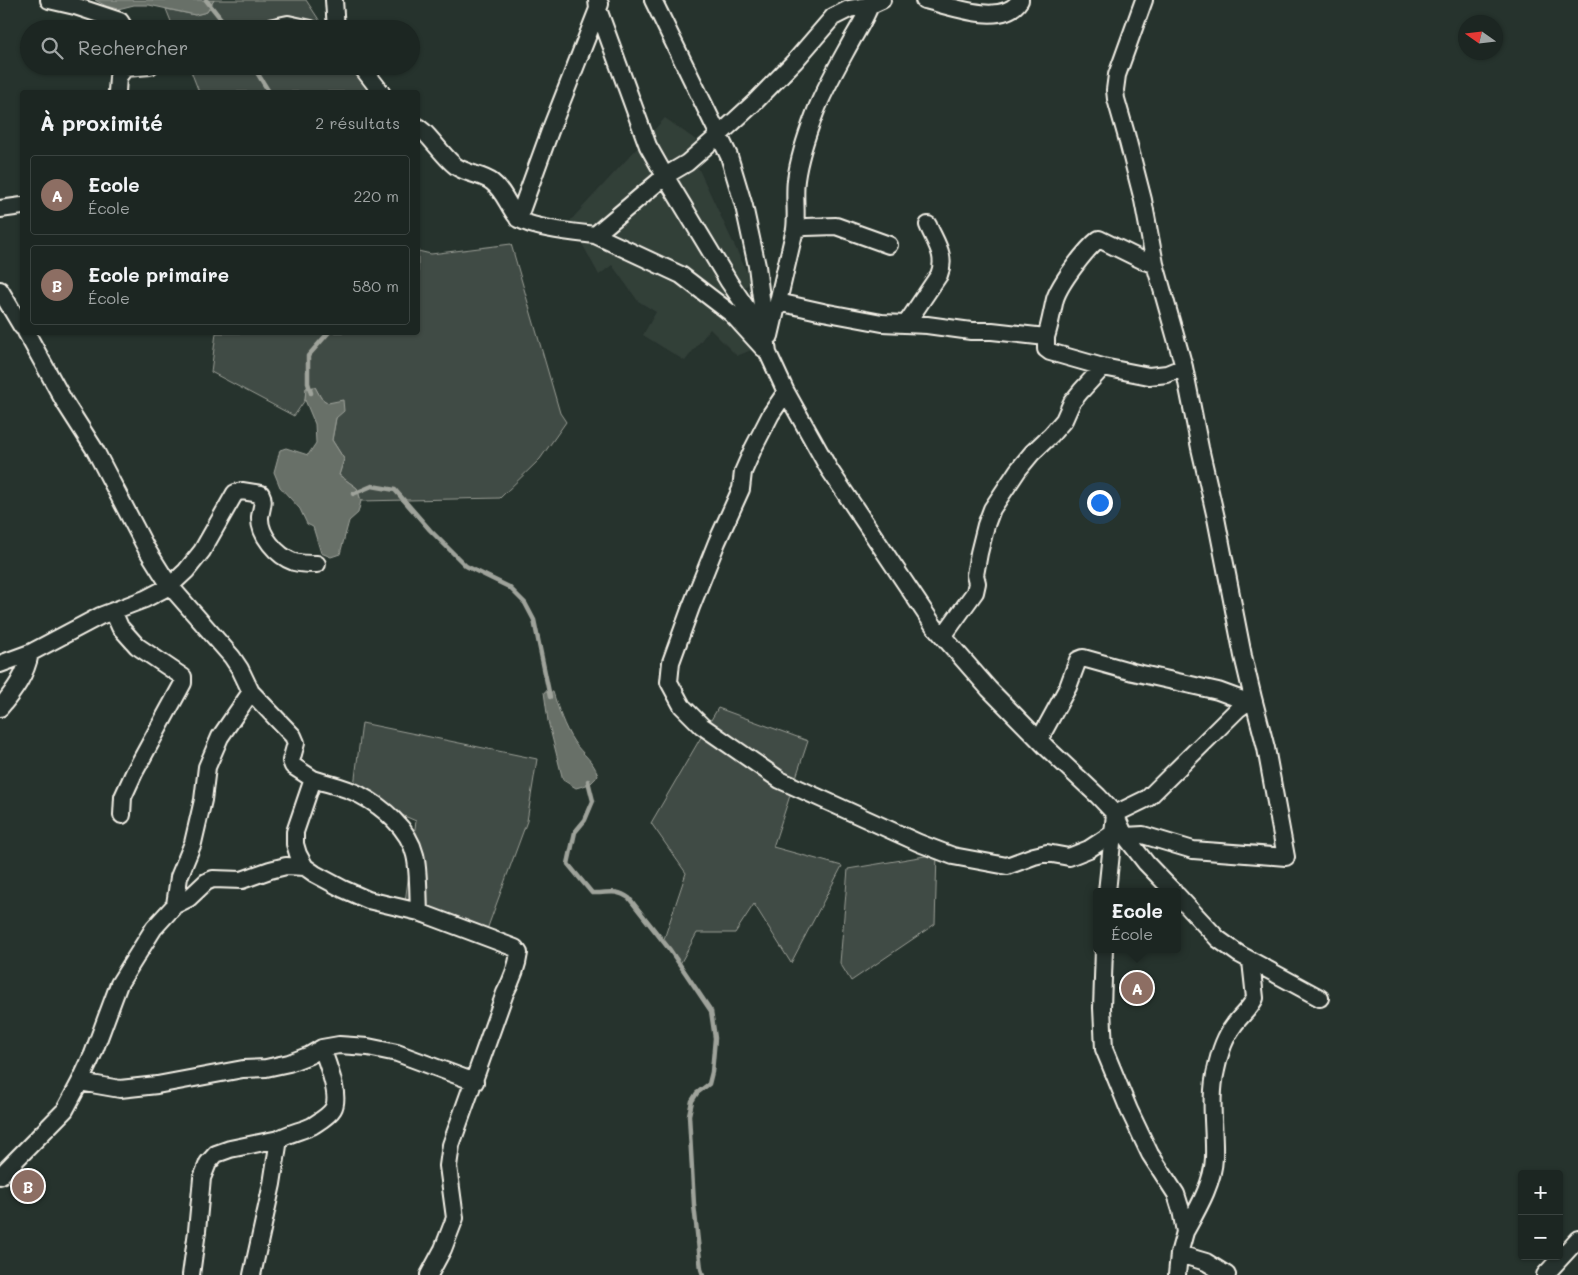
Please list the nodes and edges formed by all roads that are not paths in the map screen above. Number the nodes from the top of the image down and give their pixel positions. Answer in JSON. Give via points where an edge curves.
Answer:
{"nodes":[{"id":1,"x":50,"y":0,"type":"edge"},
{"id":2,"x":334,"y":0,"type":"edge"},
{"id":3,"x":653,"y":0,"type":"edge"},
{"id":4,"x":924,"y":0,"type":"edge"},
{"id":5,"x":1020,"y":0,"type":"edge"},
{"id":6,"x":1144,"y":0,"type":"edge"},
{"id":7,"x":875,"y":2,"type":"edge"},
{"id":8,"x":599,"y":3,"type":"edge"},
{"id":9,"x":117,"y":20,"type":"edge"},
{"id":10,"x":335,"y":20,"type":"edge"},
{"id":11,"x":120,"y":75,"type":"edge"},
{"id":12,"x":368,"y":75,"type":"edge"},
{"id":13,"x":118,"y":90,"type":"edge"},
{"id":14,"x":379,"y":90,"type":"edge"},
{"id":15,"x":420,"y":129,"type":"edge"},
{"id":16,"x":719,"y":135,"type":"junction"},
{"id":17,"x":665,"y":176,"type":"junction"},
{"id":18,"x":20,"y":206,"type":"edge"},
{"id":19,"x":0,"y":209,"type":"edge"},
{"id":20,"x":518,"y":219,"type":"junction"},
{"id":21,"x":928,"y":225,"type":"dead end"},
{"id":22,"x":795,"y":229,"type":"junction"},
{"id":23,"x":595,"y":235,"type":"junction"},
{"id":24,"x":889,"y":245,"type":"dead end"},
{"id":25,"x":1155,"y":264,"type":"junction"},
{"id":26,"x":2,"y":296,"type":"edge"},
{"id":27,"x":778,"y":302,"type":"junction"},
{"id":28,"x":20,"y":324,"type":"edge"},
{"id":29,"x":906,"y":324,"type":"junction"},
{"id":30,"x":28,"y":335,"type":"edge"},
{"id":31,"x":1046,"y":337,"type":"junction"},
{"id":32,"x":767,"y":346,"type":"junction"},
{"id":33,"x":1103,"y":367,"type":"junction"},
{"id":34,"x":1184,"y":367,"type":"junction"},
{"id":35,"x":786,"y":392,"type":"junction"},
{"id":36,"x":317,"y":564,"type":"dead end"},
{"id":37,"x":170,"y":586,"type":"junction"},
{"id":38,"x":113,"y":611,"type":"junction"},
{"id":39,"x":944,"y":635,"type":"junction"},
{"id":40,"x":30,"y":653,"type":"junction"},
{"id":41,"x":0,"y":664,"type":"edge"},
{"id":42,"x":251,"y":692,"type":"junction"},
{"id":43,"x":1250,"y":700,"type":"junction"},
{"id":44,"x":0,"y":708,"type":"edge"},
{"id":45,"x":1039,"y":740,"type":"junction"},
{"id":46,"x":313,"y":779,"type":"junction"},
{"id":47,"x":1114,"y":814,"type":"junction"},
{"id":48,"x":122,"y":815,"type":"dead end"},
{"id":49,"x":1118,"y":835,"type":"junction"},
{"id":50,"x":304,"y":867,"type":"junction"},
{"id":51,"x":1108,"y":888,"type":"edge"},
{"id":52,"x":1170,"y":888,"type":"edge"},
{"id":53,"x":1181,"y":899,"type":"edge"},
{"id":54,"x":175,"y":905,"type":"junction"},
{"id":55,"x":419,"y":912,"type":"junction"},
{"id":56,"x":1104,"y":953,"type":"edge"},
{"id":57,"x":1251,"y":960,"type":"junction"},
{"id":58,"x":1320,"y":998,"type":"dead end"},
{"id":59,"x":322,"y":1048,"type":"junction"},
{"id":60,"x":80,"y":1082,"type":"junction"},
{"id":61,"x":475,"y":1082,"type":"junction"},
{"id":62,"x":279,"y":1139,"type":"junction"},
{"id":63,"x":0,"y":1176,"type":"edge"},
{"id":64,"x":1185,"y":1232,"type":"junction"},
{"id":65,"x":1578,"y":1239,"type":"edge"},
{"id":66,"x":1179,"y":1254,"type":"junction"},
{"id":67,"x":191,"y":1275,"type":"edge"},
{"id":68,"x":252,"y":1275,"type":"edge"},
{"id":69,"x":429,"y":1275,"type":"edge"},
{"id":70,"x":1176,"y":1275,"type":"edge"},
{"id":71,"x":1228,"y":1275,"type":"edge"},
{"id":72,"x":1545,"y":1275,"type":"edge"}],
"edges":[{"from":1,"to":9,"type":"street"},
{"from":2,"to":10,"type":"street"},
{"from":3,"to":16,"type":"street"},
{"from":4,"to":5,"type":"street","via":[[993,14],[1016,6]]},
{"from":6,"to":25,"type":"street","via":[[1115,90],[1143,200]]},
{"from":7,"to":16,"type":"street","via":[[833,17],[795,61]]},
{"from":7,"to":22,"type":"street","via":[[815,112],[796,180]]},
{"from":8,"to":17,"type":"street","via":[[648,146]]},
{"from":8,"to":20,"type":"street"},
{"from":11,"to":13,"type":"street"},
{"from":12,"to":14,"type":"street"},
{"from":15,"to":20,"type":"street","via":[[456,167],[491,181]]},
{"from":16,"to":17,"type":"street","via":[[687,163]]},
{"from":16,"to":32,"type":"street","via":[[744,206],[757,266]]},
{"from":17,"to":23,"type":"street"},
{"from":17,"to":32,"type":"street"},
{"from":18,"to":19,"type":"street"},
{"from":20,"to":23,"type":"street","via":[[555,230]]},
{"from":21,"to":29,"type":"street","via":[[942,258],[942,267]]},
{"from":22,"to":24,"type":"street","via":[[836,226]]},
{"from":22,"to":27,"type":"street"},
{"from":23,"to":32,"type":"street","via":[[681,275]]},
{"from":25,"to":31,"type":"street","via":[[1099,239],[1090,246],[1063,283]]},
{"from":25,"to":34,"type":"street"},
{"from":26,"to":28,"type":"street"},
{"from":27,"to":29,"type":"street","via":[[882,323]]},
{"from":27,"to":32,"type":"street"},
{"from":29,"to":31,"type":"street"},
{"from":30,"to":37,"type":"street"},
{"from":31,"to":33,"type":"street","via":[[1046,349],[1050,352]]},
{"from":32,"to":35,"type":"street"},
{"from":33,"to":34,"type":"street","via":[[1149,376],[1167,374]]},
{"from":33,"to":39,"type":"street","via":[[1072,402],[1064,420],[1018,470],[996,503],[979,553],[975,592]]},
{"from":34,"to":43,"type":"street"},
{"from":35,"to":39,"type":"street","via":[[829,469],[934,626]]},
{"from":35,"to":49,"type":"street","via":[[771,414],[743,472],[741,489],[671,662],[669,682],[682,706],[702,726],[780,780],[953,856],[1007,866],[1047,853],[1069,857]]},
{"from":36,"to":37,"type":"street","via":[[296,562],[273,548],[260,519],[263,497],[242,491],[235,493],[202,551]]},
{"from":37,"to":38,"type":"street"},
{"from":37,"to":42,"type":"street","via":[[232,657]]},
{"from":38,"to":40,"type":"street"},
{"from":38,"to":48,"type":"street","via":[[120,627],[137,646],[183,677],[183,683],[123,797]]},
{"from":39,"to":45,"type":"street","via":[[989,689]]},
{"from":40,"to":41,"type":"street"},
{"from":40,"to":44,"type":"street","via":[[28,666],[17,687]]},
{"from":42,"to":46,"type":"street","via":[[293,736],[296,743],[291,762],[293,766]]},
{"from":42,"to":54,"type":"street","via":[[220,737],[207,767],[203,800],[193,843],[179,877]]},
{"from":43,"to":45,"type":"street","via":[[1083,658],[1078,660]]},
{"from":43,"to":47,"type":"street","via":[[1148,798]]},
{"from":43,"to":49,"type":"street","via":[[1266,748],[1286,857],[1193,850],[1144,836]]},
{"from":45,"to":47,"type":"street"},
{"from":46,"to":50,"type":"street","via":[[295,832],[295,844]]},
{"from":46,"to":55,"type":"street","via":[[358,794],[384,811],[402,830],[416,856]]},
{"from":47,"to":49,"type":"street"},
{"from":49,"to":51,"type":"street"},
{"from":49,"to":52,"type":"street"},
{"from":50,"to":54,"type":"street","via":[[286,866],[242,880],[213,879]]},
{"from":50,"to":55,"type":"street","via":[[343,890],[368,900]]},
{"from":53,"to":57,"type":"street","via":[[1218,939]]},
{"from":54,"to":60,"type":"street","via":[[154,928],[119,984]]},
{"from":55,"to":61,"type":"street","via":[[515,948],[519,953]]},
{"from":56,"to":64,"type":"street","via":[[1104,1049],[1150,1154],[1176,1194]]},
{"from":57,"to":58,"type":"street"},
{"from":57,"to":64,"type":"street","via":[[1255,998],[1234,1024],[1222,1047],[1212,1091],[1214,1160],[1201,1203]]},
{"from":59,"to":60,"type":"street","via":[[289,1063],[156,1085],[120,1089]]},
{"from":59,"to":61,"type":"street","via":[[349,1045],[398,1053]]},
{"from":59,"to":62,"type":"street","via":[[337,1100],[333,1110],[312,1125]]},
{"from":60,"to":63,"type":"street","via":[[65,1110]]},
{"from":61,"to":69,"type":"street","via":[[451,1145],[448,1166],[455,1218]]},
{"from":62,"to":67,"type":"street","via":[[230,1149],[216,1154],[208,1163],[202,1178]]},
{"from":62,"to":68,"type":"street"},
{"from":64,"to":66,"type":"street"},
{"from":65,"to":72,"type":"street"},
{"from":66,"to":70,"type":"street"},
{"from":66,"to":71,"type":"street","via":[[1206,1262]]}]}
